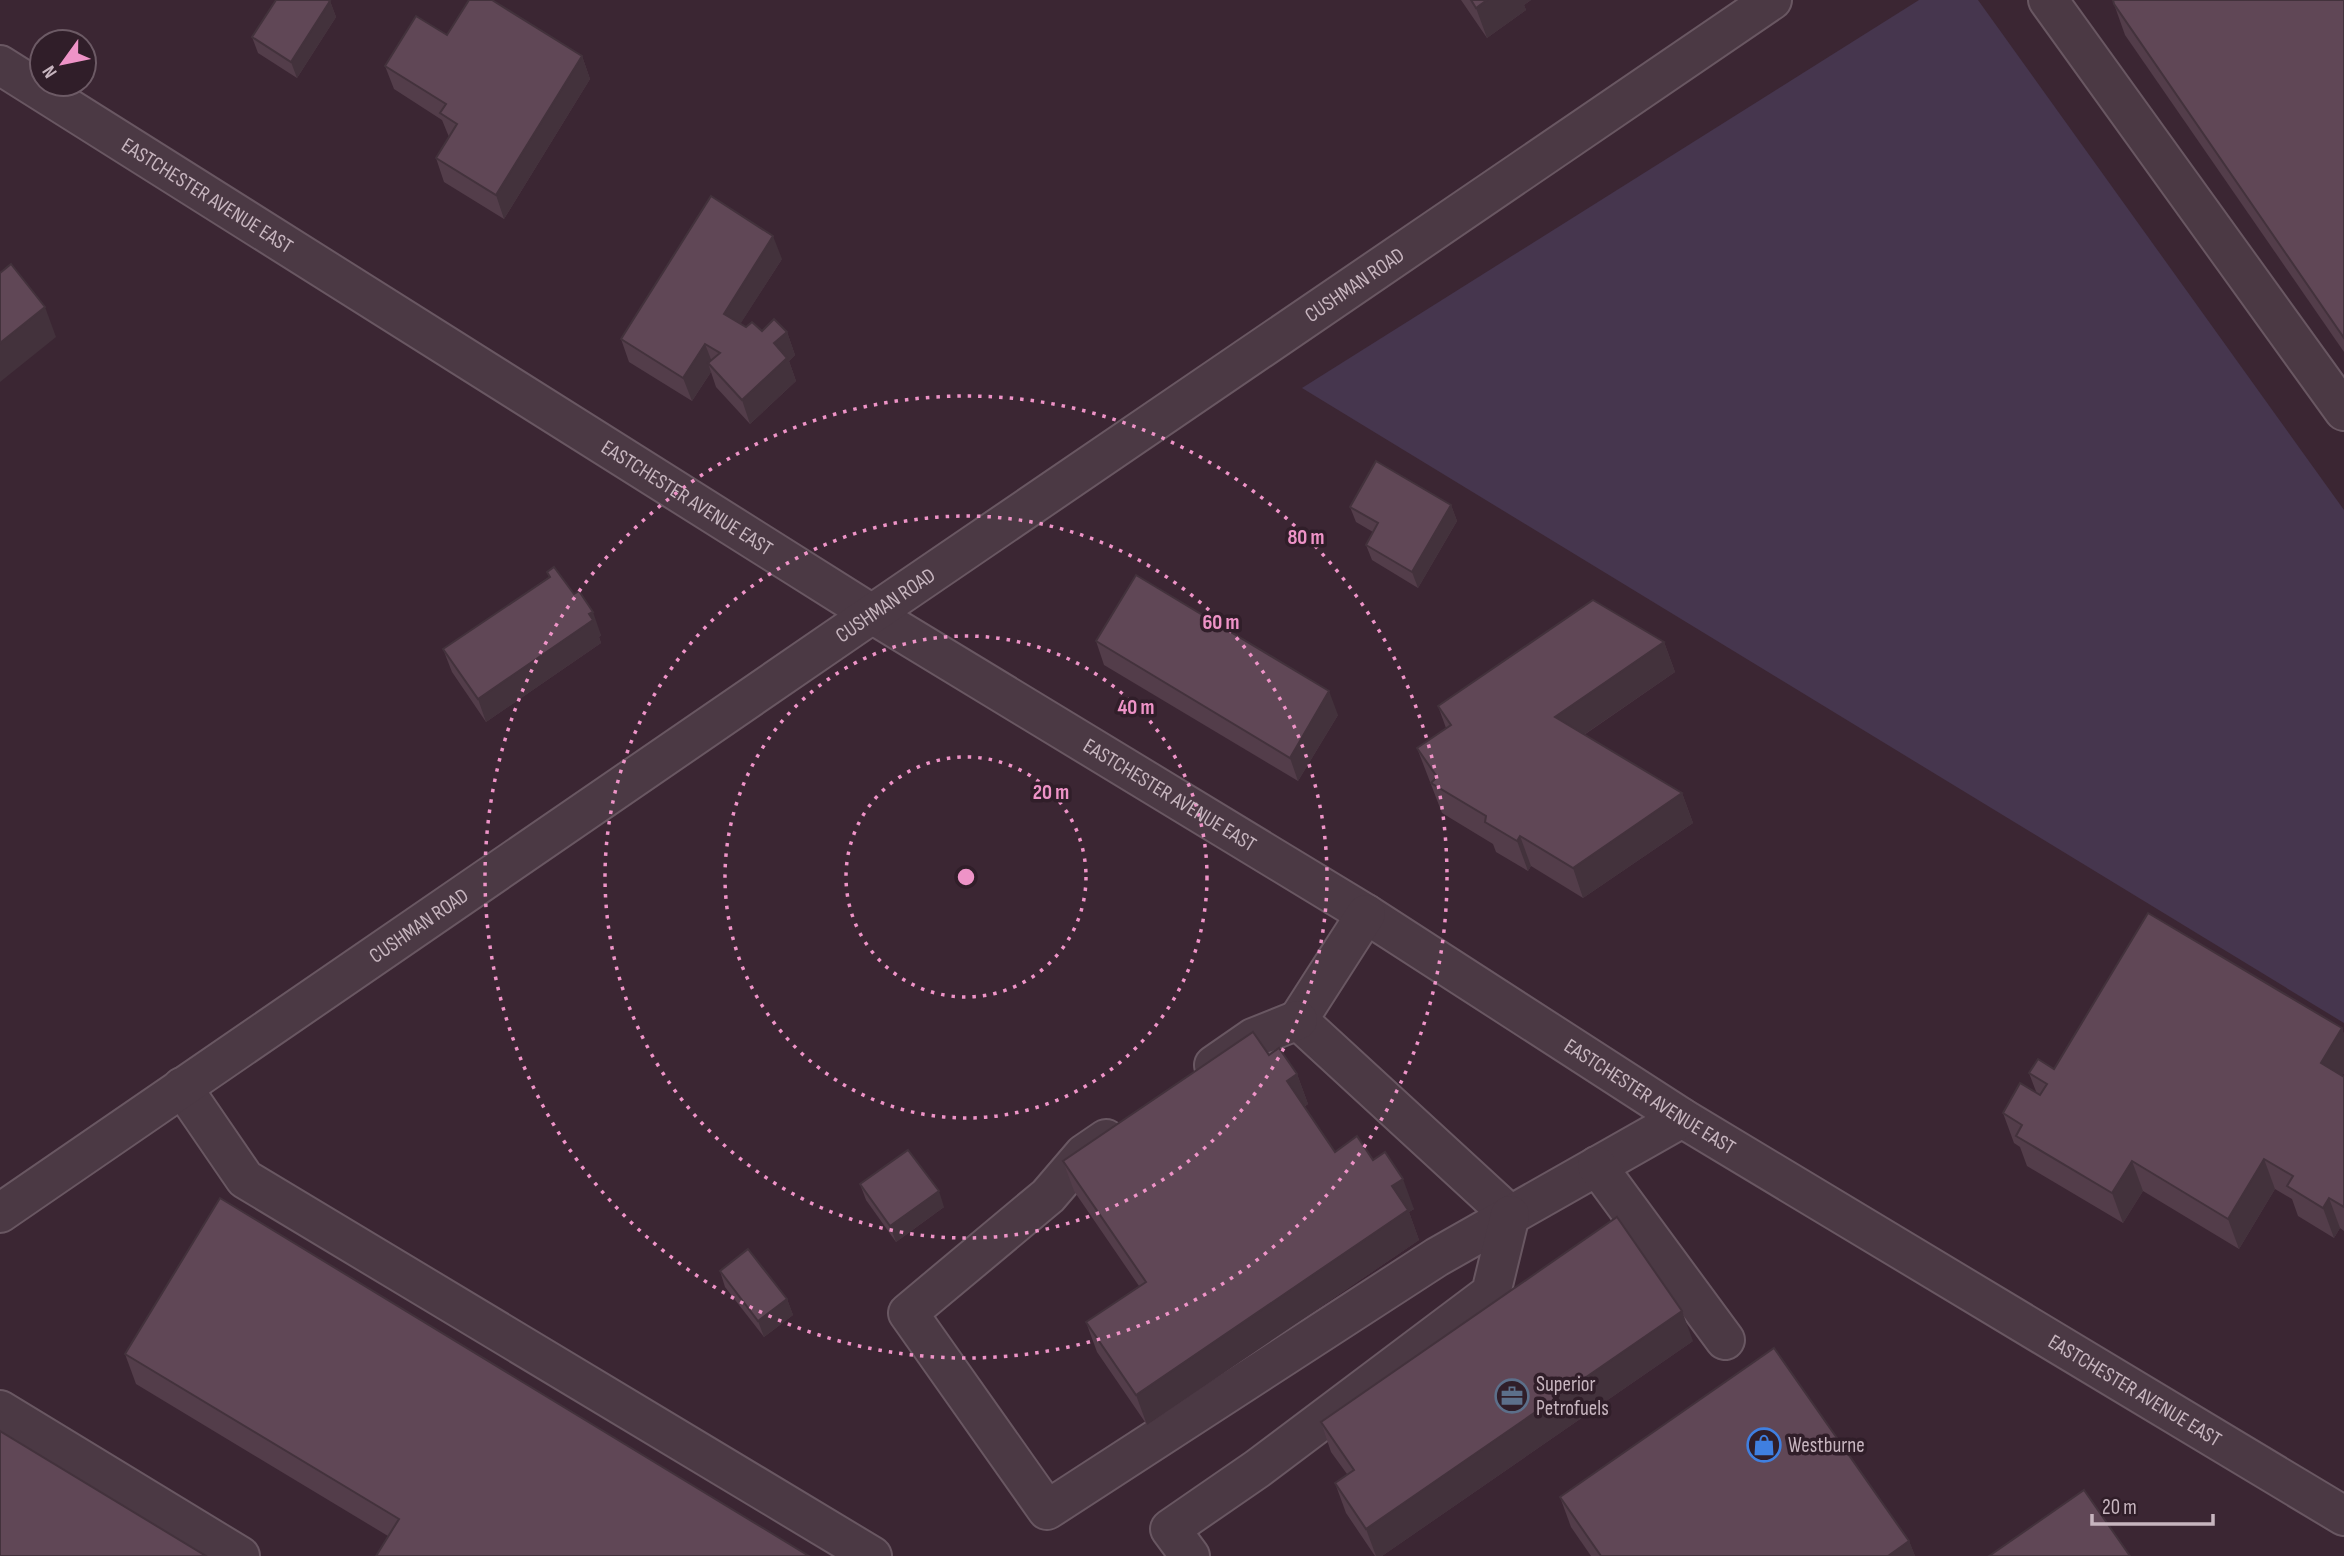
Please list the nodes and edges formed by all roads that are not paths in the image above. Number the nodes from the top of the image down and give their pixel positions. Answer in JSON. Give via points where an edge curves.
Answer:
{"nodes":[{"id":1,"x":1772,"y":0,"type":"edge"},
{"id":2,"x":2048,"y":0,"type":"edge"},
{"id":3,"x":0,"y":65,"type":"edge"},
{"id":4,"x":2344,"y":411,"type":"edge"},
{"id":5,"x":872,"y":614,"type":"junction"},
{"id":6,"x":1366,"y":914,"type":"junction"},
{"id":7,"x":1298,"y":1020,"type":"junction"},
{"id":8,"x":1186,"y":1084,"type":"edge"},
{"id":9,"x":182,"y":1087,"type":"junction"},
{"id":10,"x":1682,"y":1118,"type":"junction"},
{"id":11,"x":1129,"y":1123,"type":"edge"},
{"id":12,"x":1597,"y":1166,"type":"junction"},
{"id":13,"x":0,"y":1213,"type":"edge"},
{"id":14,"x":1510,"y":1215,"type":"junction"},
{"id":15,"x":1725,"y":1340,"type":"dead end"},
{"id":16,"x":0,"y":1410,"type":"edge"},
{"id":17,"x":2344,"y":1516,"type":"edge"},
{"id":18,"x":240,"y":1556,"type":"edge"},
{"id":19,"x":872,"y":1556,"type":"edge"},
{"id":20,"x":1190,"y":1556,"type":"edge"}],
"edges":[{"from":1,"to":5,"type":"street","name":"CUSHMAN ROAD"},
{"from":2,"to":4,"type":"street"},
{"from":3,"to":5,"type":"street","name":"EASTCHESTER AVENUE EAST"},
{"from":5,"to":6,"type":"street","name":"EASTCHESTER AVENUE EAST"},
{"from":5,"to":9,"type":"street","name":"CUSHMAN ROAD"},
{"from":6,"to":7,"type":"street"},
{"from":6,"to":10,"type":"street","name":"EASTCHESTER AVENUE EAST"},
{"from":7,"to":8,"type":"street","via":[[1253,1038]]},
{"from":7,"to":14,"type":"street"},
{"from":9,"to":13,"type":"street","name":"CUSHMAN ROAD"},
{"from":9,"to":19,"type":"street","via":[[245,1179]]},
{"from":10,"to":12,"type":"street"},
{"from":10,"to":17,"type":"street","name":"EASTCHESTER AVENUE EAST"},
{"from":11,"to":14,"type":"street","via":[[1084,1154],[1048,1196],[908,1313],[1047,1510],[1437,1257]]},
{"from":12,"to":14,"type":"street"},
{"from":12,"to":15,"type":"street"},
{"from":14,"to":20,"type":"street","via":[[1491,1293],[1170,1529]]},
{"from":16,"to":18,"type":"street"}]}
